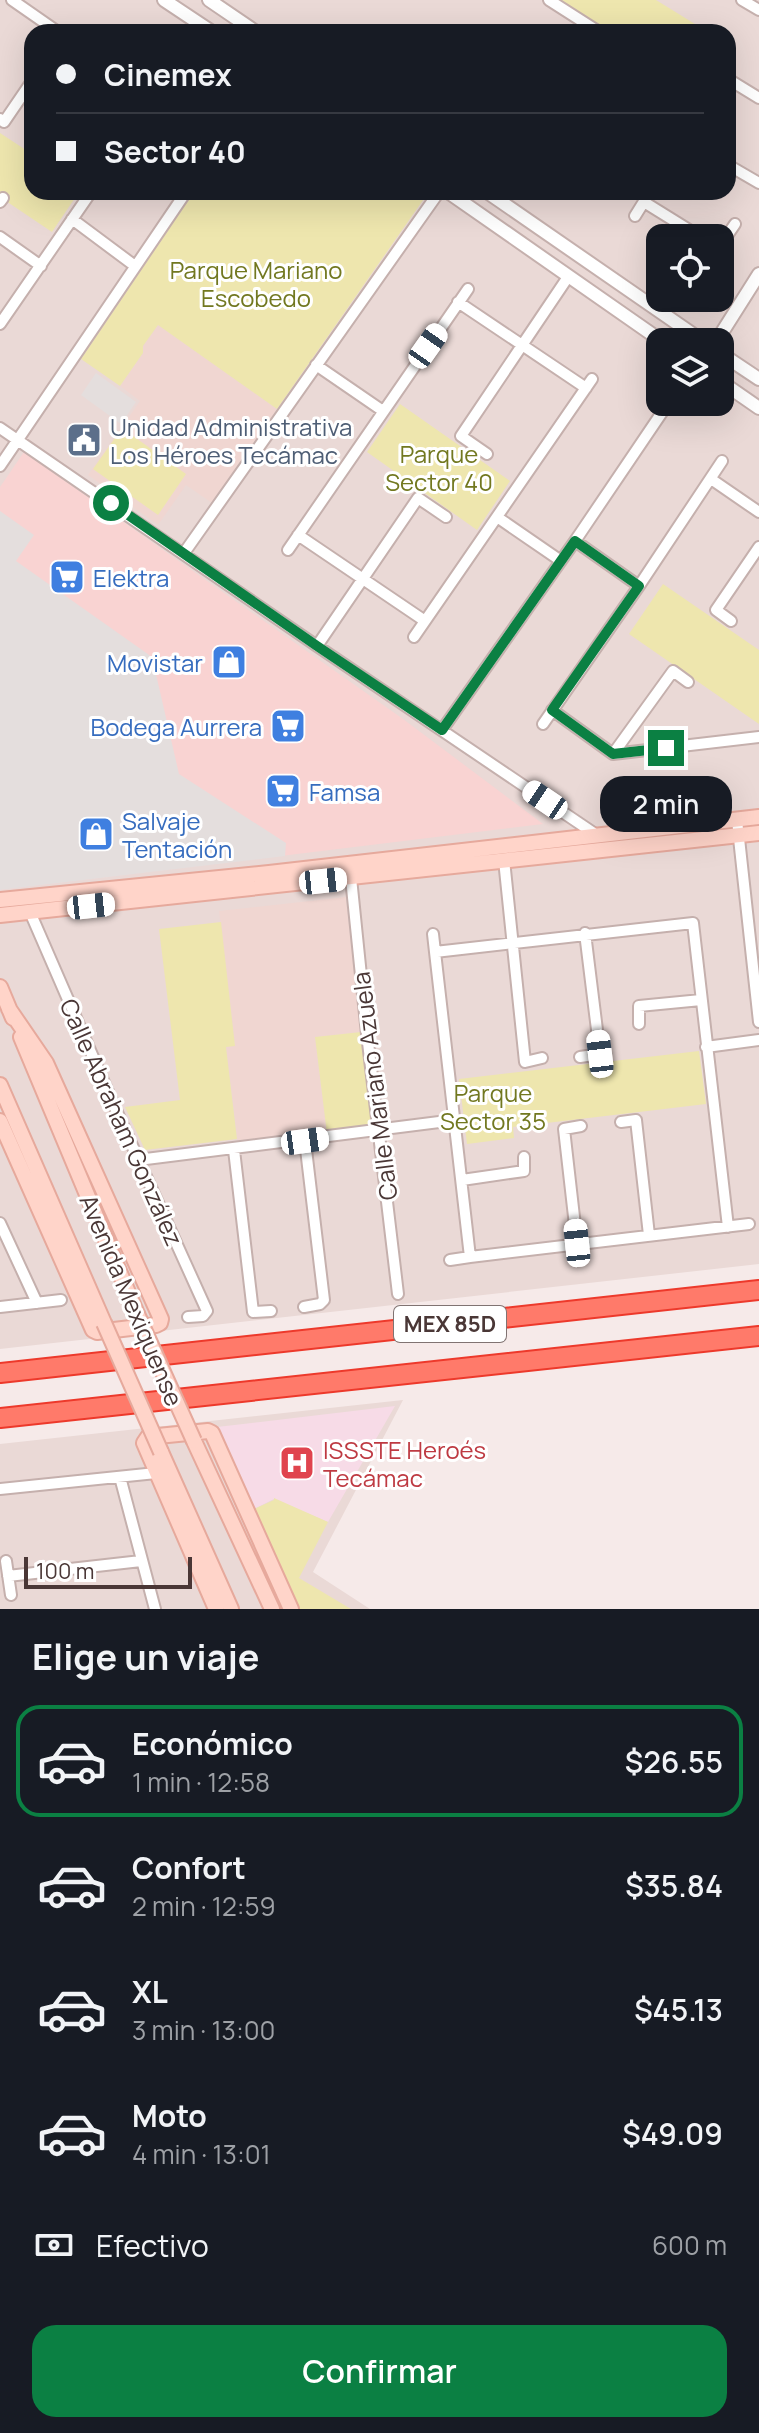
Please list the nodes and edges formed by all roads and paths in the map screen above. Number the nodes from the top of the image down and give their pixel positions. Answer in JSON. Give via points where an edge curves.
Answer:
{"nodes":[{"id":1,"x":12,"y":0,"type":"edge"},
{"id":2,"x":164,"y":0,"type":"edge"},
{"id":3,"x":209,"y":0,"type":"edge"},
{"id":4,"x":549,"y":0,"type":"edge"},
{"id":5,"x":742,"y":0,"type":"edge"},
{"id":6,"x":759,"y":10,"type":"edge"},
{"id":7,"x":46,"y":24,"type":"edge"},
{"id":8,"x":200,"y":24,"type":"edge"},
{"id":9,"x":244,"y":24,"type":"edge"},
{"id":10,"x":586,"y":24,"type":"edge"},
{"id":11,"x":736,"y":84,"type":"edge"},
{"id":12,"x":24,"y":93,"type":"edge"},
{"id":13,"x":759,"y":98,"type":"edge"},
{"id":14,"x":0,"y":119,"type":"edge"},
{"id":15,"x":736,"y":170,"type":"edge"},
{"id":16,"x":759,"y":183,"type":"edge"},
{"id":17,"x":85,"y":200,"type":"edge"},
{"id":18,"x":180,"y":200,"type":"edge"},
{"id":19,"x":433,"y":200,"type":"edge"},
{"id":20,"x":459,"y":200,"type":"edge"},
{"id":21,"x":499,"y":200,"type":"edge"},
{"id":22,"x":645,"y":200,"type":"edge"},
{"id":23,"x":651,"y":200,"type":"edge"},
{"id":24,"x":635,"y":216,"type":"dead end"},
{"id":25,"x":72,"y":219,"type":"junction"},
{"id":26,"x":683,"y":224,"type":"edge"},
{"id":27,"x":0,"y":237,"type":"edge"},
{"id":28,"x":41,"y":266,"type":"junction"},
{"id":29,"x":135,"y":266,"type":"junction"},
{"id":30,"x":759,"y":274,"type":"edge"},
{"id":31,"x":568,"y":277,"type":"junction"},
{"id":32,"x":468,"y":289,"type":"dead end"},
{"id":33,"x":458,"y":302,"type":"junction"},
{"id":34,"x":0,"y":324,"type":"edge"},
{"id":35,"x":684,"y":328,"type":"edge"},
{"id":36,"x":725,"y":328,"type":"edge"},
{"id":37,"x":646,"y":330,"type":"edge"},
{"id":38,"x":522,"y":345,"type":"junction"},
{"id":39,"x":734,"y":362,"type":"edge"},
{"id":40,"x":316,"y":365,"type":"junction"},
{"id":41,"x":759,"y":379,"type":"edge"},
{"id":42,"x":734,"y":391,"type":"edge"},
{"id":43,"x":759,"y":408,"type":"edge"},
{"id":44,"x":383,"y":411,"type":"junction"},
{"id":45,"x":660,"y":416,"type":"edge"},
{"id":46,"x":0,"y":428,"type":"edge"},
{"id":47,"x":18,"y":440,"type":"junction"},
{"id":48,"x":487,"y":454,"type":"dead end"},
{"id":49,"x":722,"y":461,"type":"dead end"},
{"id":50,"x":0,"y":466,"type":"edge"},
{"id":51,"x":711,"y":479,"type":"junction"},
{"id":52,"x":759,"y":512,"type":"edge"},
{"id":53,"x":446,"y":517,"type":"dead end"},
{"id":54,"x":497,"y":517,"type":"junction"},
{"id":55,"x":298,"y":535,"type":"junction"},
{"id":56,"x":575,"y":541,"type":"junction"},
{"id":57,"x":759,"y":547,"type":"edge"},
{"id":58,"x":288,"y":550,"type":"dead end"},
{"id":59,"x":184,"y":553,"type":"junction"},
{"id":60,"x":561,"y":561,"type":"junction"},
{"id":61,"x":362,"y":578,"type":"junction"},
{"id":62,"x":639,"y":586,"type":"junction"},
{"id":63,"x":425,"y":621,"type":"junction"},
{"id":64,"x":731,"y":621,"type":"dead end"},
{"id":65,"x":414,"y":637,"type":"dead end"},
{"id":66,"x":317,"y":646,"type":"junction"},
{"id":67,"x":688,"y":682,"type":"dead end"},
{"id":68,"x":552,"y":710,"type":"junction"},
{"id":69,"x":543,"y":724,"type":"dead end"},
{"id":70,"x":442,"y":730,"type":"junction"},
{"id":71,"x":759,"y":737,"type":"edge"},
{"id":72,"x":613,"y":754,"type":"junction"},
{"id":73,"x":759,"y":817,"type":"edge"},
{"id":74,"x":738,"y":827,"type":"junction"},
{"id":75,"x":759,"y":833,"type":"edge"},
{"id":76,"x":598,"y":836,"type":"junction"},
{"id":77,"x":521,"y":851,"type":"junction"},
{"id":78,"x":504,"y":860,"type":"junction"},
{"id":79,"x":351,"y":878,"type":"junction"},
{"id":80,"x":0,"y":900,"type":"edge"},
{"id":81,"x":30,"y":912,"type":"junction"},
{"id":82,"x":0,"y":915,"type":"edge"},
{"id":83,"x":585,"y":933,"type":"junction"},
{"id":84,"x":433,"y":934,"type":"dead end"},
{"id":85,"x":512,"y":942,"type":"junction"},
{"id":86,"x":435,"y":952,"type":"junction"},
{"id":87,"x":0,"y":987,"type":"edge"},
{"id":88,"x":701,"y":1000,"type":"junction"},
{"id":89,"x":9,"y":1009,"type":"junction"},
{"id":90,"x":759,"y":1022,"type":"edge"},
{"id":91,"x":639,"y":1024,"type":"dead end"},
{"id":92,"x":759,"y":1040,"type":"edge"},
{"id":93,"x":706,"y":1047,"type":"junction"},
{"id":94,"x":580,"y":1057,"type":"dead end"},
{"id":95,"x":542,"y":1058,"type":"dead end"},
{"id":96,"x":0,"y":1085,"type":"edge"},
{"id":97,"x":455,"y":1120,"type":"junction"},
{"id":98,"x":0,"y":1121,"type":"edge"},
{"id":99,"x":621,"y":1122,"type":"dead end"},
{"id":100,"x":581,"y":1126,"type":"dead end"},
{"id":101,"x":379,"y":1131,"type":"junction"},
{"id":102,"x":305,"y":1141,"type":"junction"},
{"id":103,"x":234,"y":1150,"type":"junction"},
{"id":104,"x":524,"y":1157,"type":"dead end"},
{"id":105,"x":138,"y":1160,"type":"junction"},
{"id":106,"x":462,"y":1180,"type":"junction"},
{"id":107,"x":0,"y":1223,"type":"edge"},
{"id":108,"x":749,"y":1224,"type":"dead end"},
{"id":109,"x":728,"y":1227,"type":"junction"},
{"id":110,"x":649,"y":1235,"type":"junction"},
{"id":111,"x":577,"y":1243,"type":"junction"},
{"id":112,"x":470,"y":1257,"type":"junction"},
{"id":113,"x":450,"y":1260,"type":"dead end"},
{"id":114,"x":759,"y":1290,"type":"edge"},
{"id":115,"x":398,"y":1294,"type":"dead end"},
{"id":116,"x":61,"y":1300,"type":"dead end"},
{"id":117,"x":37,"y":1303,"type":"junction"},
{"id":118,"x":0,"y":1307,"type":"edge"},
{"id":119,"x":304,"y":1307,"type":"dead end"},
{"id":120,"x":271,"y":1311,"type":"dead end"},
{"id":121,"x":188,"y":1317,"type":"dead end"},
{"id":122,"x":759,"y":1336,"type":"edge"},
{"id":123,"x":0,"y":1373,"type":"edge"},
{"id":124,"x":0,"y":1418,"type":"edge"},
{"id":125,"x":156,"y":1473,"type":"junction"},
{"id":126,"x":120,"y":1477,"type":"junction"},
{"id":127,"x":0,"y":1489,"type":"edge"},
{"id":128,"x":6,"y":1561,"type":"dead end"},
{"id":129,"x":141,"y":1561,"type":"junction"},
{"id":130,"x":8,"y":1576,"type":"junction"},
{"id":131,"x":11,"y":1595,"type":"dead end"},
{"id":132,"x":155,"y":1609,"type":"edge"},
{"id":133,"x":216,"y":1609,"type":"edge"},
{"id":134,"x":231,"y":1609,"type":"edge"},
{"id":135,"x":272,"y":1609,"type":"edge"},
{"id":136,"x":291,"y":1609,"type":"edge"}],
"edges":[{"from":1,"to":7,"type":"street"},
{"from":2,"to":8,"type":"street"},
{"from":3,"to":9,"type":"street"},
{"from":4,"to":10,"type":"street"},
{"from":5,"to":6,"type":"street"},
{"from":11,"to":13,"type":"street"},
{"from":12,"to":14,"type":"street","via":[[4,122]]},
{"from":15,"to":16,"type":"street"},
{"from":17,"to":25,"type":"street"},
{"from":18,"to":29,"type":"street"},
{"from":19,"to":40,"type":"street"},
{"from":20,"to":31,"type":"street"},
{"from":21,"to":35,"type":"street"},
{"from":22,"to":24,"type":"street"},
{"from":23,"to":26,"type":"street"},
{"from":25,"to":28,"type":"street"},
{"from":25,"to":29,"type":"street"},
{"from":27,"to":28,"type":"street"},
{"from":28,"to":34,"type":"street"},
{"from":29,"to":47,"type":"street"},
{"from":30,"to":36,"type":"street"},
{"from":31,"to":37,"type":"street"},
{"from":31,"to":38,"type":"street"},
{"from":32,"to":33,"type":"street"},
{"from":33,"to":38,"type":"street"},
{"from":33,"to":44,"type":"street"},
{"from":38,"to":48,"type":"street","via":[[461,436]]},
{"from":38,"to":54,"type":"street","via":[[589,383]]},
{"from":39,"to":41,"type":"street"},
{"from":40,"to":44,"type":"street"},
{"from":40,"to":59,"type":"street"},
{"from":42,"to":43,"type":"street"},
{"from":44,"to":55,"type":"street"},
{"from":45,"to":56,"type":"street"},
{"from":46,"to":47,"type":"street"},
{"from":47,"to":50,"type":"street"},
{"from":47,"to":59,"type":"street"},
{"from":49,"to":51,"type":"street"},
{"from":51,"to":52,"type":"street"},
{"from":51,"to":62,"type":"street"},
{"from":53,"to":61,"type":"street","via":[[418,498]]},
{"from":54,"to":60,"type":"street"},
{"from":54,"to":63,"type":"street"},
{"from":55,"to":58,"type":"street"},
{"from":55,"to":61,"type":"street"},
{"from":56,"to":60,"type":"street"},
{"from":56,"to":62,"type":"street"},
{"from":57,"to":64,"type":"street","via":[[716,610]]},
{"from":59,"to":66,"type":"street"},
{"from":60,"to":70,"type":"street"},
{"from":61,"to":63,"type":"street"},
{"from":61,"to":66,"type":"street"},
{"from":62,"to":68,"type":"street"},
{"from":63,"to":65,"type":"street"},
{"from":66,"to":70,"type":"street"},
{"from":67,"to":72,"type":"street","via":[[673,671]]},
{"from":68,"to":69,"type":"street"},
{"from":68,"to":72,"type":"street"},
{"from":70,"to":76,"type":"street"},
{"from":71,"to":72,"type":"street"},
{"from":73,"to":74,"type":"main road"},
{"from":74,"to":75,"type":"main road"},
{"from":74,"to":76,"type":"main road"},
{"from":74,"to":77,"type":"main road"},
{"from":74,"to":90,"type":"street"},
{"from":76,"to":77,"type":"main road"},
{"from":77,"to":78,"type":"main road"},
{"from":77,"to":80,"type":"main road"},
{"from":78,"to":79,"type":"main road"},
{"from":78,"to":85,"type":"street"},
{"from":79,"to":81,"type":"main road"},
{"from":79,"to":101,"type":"street","name":"Calle Mariano Azuela"},
{"from":81,"to":82,"type":"main road"},
{"from":81,"to":105,"type":"street","name":"Calle Abraham González"},
{"from":83,"to":85,"type":"street"},
{"from":83,"to":88,"type":"street","via":[[693,923]]},
{"from":83,"to":94,"type":"street","via":[[600,1054]]},
{"from":84,"to":86,"type":"street"},
{"from":85,"to":86,"type":"street"},
{"from":85,"to":95,"type":"street","via":[[525,1062]]},
{"from":86,"to":97,"type":"street"},
{"from":87,"to":89,"type":"main road","name":"Avenida Mexiquense"},
{"from":88,"to":91,"type":"street","via":[[639,1006]]},
{"from":88,"to":93,"type":"street"},
{"from":89,"to":98,"type":"main road","via":[[46,1063],[160,1323],[93,1330]]},
{"from":89,"to":135,"type":"main road","name":"Avenida Mexiquense","bridge":true,"via":[[137,1314]]},
{"from":92,"to":93,"type":"street"},
{"from":93,"to":109,"type":"street"},
{"from":96,"to":134,"type":"main road","name":"Avenida Mexiquense","bridge":true},
{"from":97,"to":101,"type":"street"},
{"from":97,"to":106,"type":"street"},
{"from":99,"to":110,"type":"street","via":[[636,1120]]},
{"from":100,"to":111,"type":"street","via":[[564,1129]]},
{"from":101,"to":102,"type":"street"},
{"from":101,"to":115,"type":"street","name":"Calle Mariano Azuela"},
{"from":102,"to":103,"type":"street"},
{"from":102,"to":119,"type":"street","via":[[324,1300]]},
{"from":103,"to":105,"type":"street"},
{"from":103,"to":120,"type":"street","via":[[253,1312]]},
{"from":104,"to":106,"type":"street","via":[[524,1171]]},
{"from":105,"to":121,"type":"street","name":"Calle Abraham González","via":[[207,1311]]},
{"from":106,"to":112,"type":"street"},
{"from":107,"to":117,"type":"street"},
{"from":108,"to":109,"type":"street"},
{"from":109,"to":110,"type":"street"},
{"from":110,"to":111,"type":"street"},
{"from":111,"to":112,"type":"street"},
{"from":112,"to":113,"type":"street"},
{"from":114,"to":123,"type":"highway","number":"MEX 85D"},
{"from":116,"to":117,"type":"street"},
{"from":117,"to":118,"type":"street"},
{"from":122,"to":124,"type":"highway","number":"MEX 85D"},
{"from":125,"to":126,"type":"street"},
{"from":125,"to":133,"type":"main road"},
{"from":125,"to":136,"type":"main road","via":[[144,1439],[212,1433]]},
{"from":126,"to":127,"type":"street"},
{"from":126,"to":129,"type":"street"},
{"from":128,"to":130,"type":"street"},
{"from":129,"to":130,"type":"street"},
{"from":129,"to":132,"type":"street"},
{"from":130,"to":131,"type":"street"}]}
